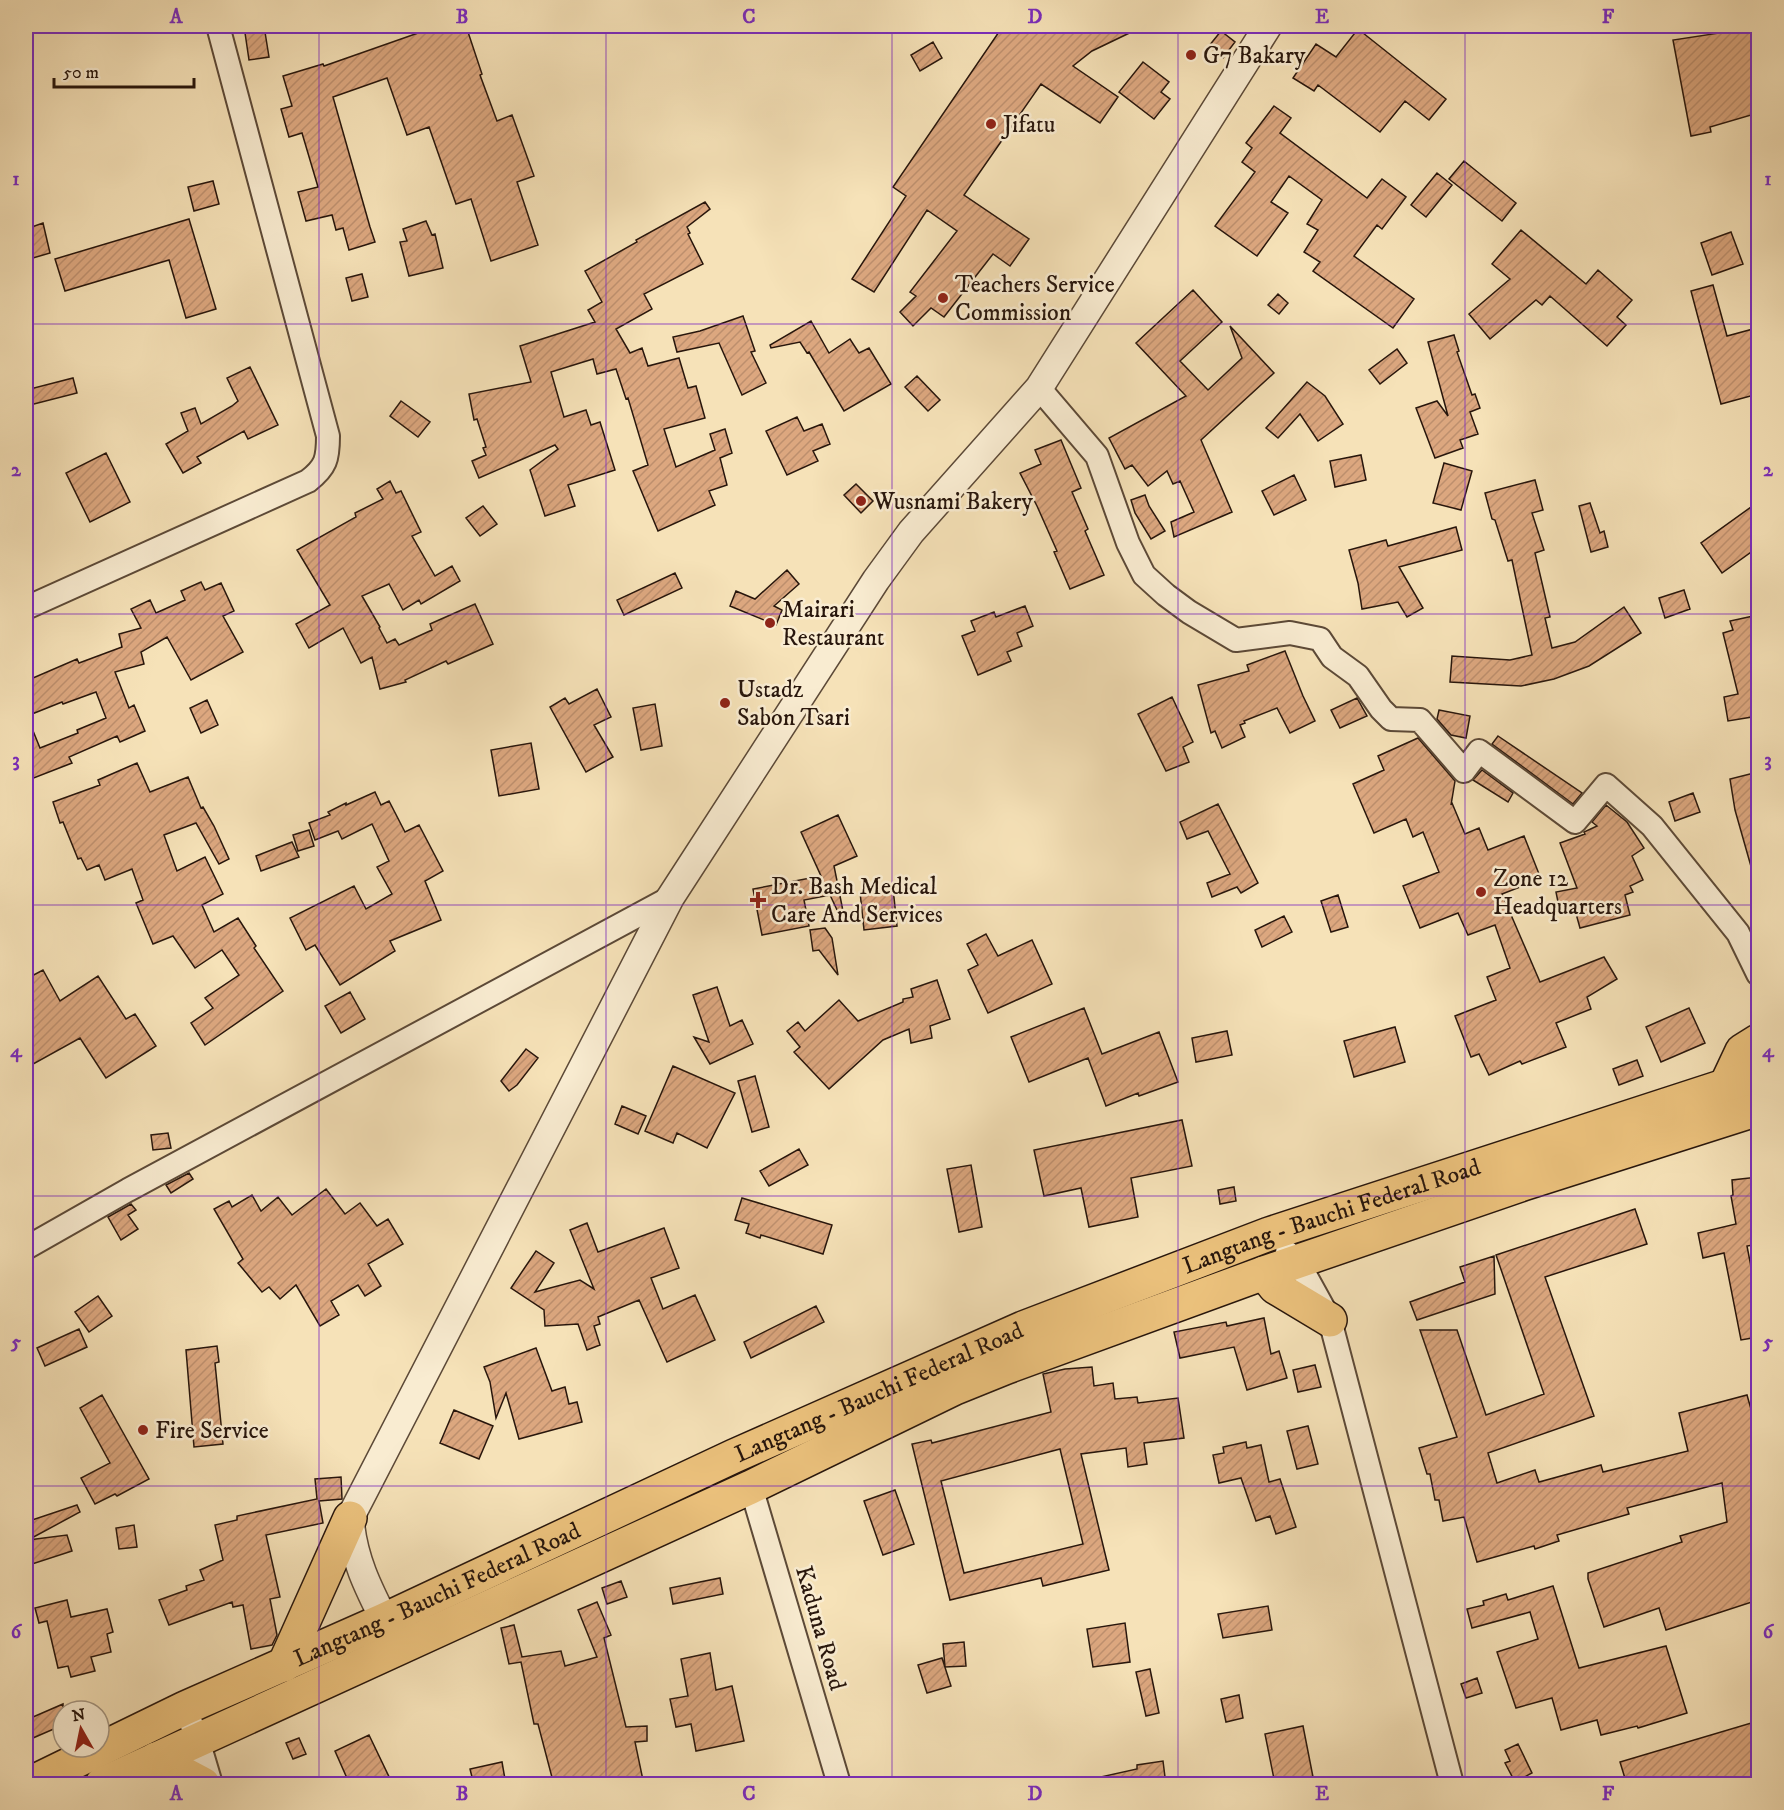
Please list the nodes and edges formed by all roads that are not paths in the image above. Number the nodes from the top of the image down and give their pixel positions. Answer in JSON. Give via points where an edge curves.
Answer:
{"nodes":[{"id":1,"x":218,"y":26,"type":"edge"},
{"id":2,"x":1268,"y":26,"type":"edge"},
{"id":3,"x":1039,"y":388,"type":"junction"},
{"id":4,"x":26,"y":608,"type":"edge"},
{"id":5,"x":670,"y":898,"type":"junction"},
{"id":6,"x":1758,"y":975,"type":"edge"},
{"id":7,"x":1758,"y":1041,"type":"edge"},
{"id":8,"x":1758,"y":1075,"type":"edge"},
{"id":9,"x":1726,"y":1086,"type":"junction"},
{"id":10,"x":1758,"y":1109,"type":"edge"},
{"id":11,"x":1269,"y":1234,"type":"junction"},
{"id":12,"x":26,"y":1248,"type":"edge"},
{"id":13,"x":1298,"y":1262,"type":"junction"},
{"id":14,"x":1264,"y":1273,"type":"junction"},
{"id":15,"x":1330,"y":1320,"type":"junction"},
{"id":16,"x":752,"y":1487,"type":"junction"},
{"id":17,"x":350,"y":1518,"type":"junction"},
{"id":18,"x":384,"y":1620,"type":"junction"},
{"id":19,"x":399,"y":1649,"type":"junction"},
{"id":20,"x":284,"y":1665,"type":"junction"},
{"id":21,"x":184,"y":1708,"type":"junction"},
{"id":22,"x":198,"y":1740,"type":"junction"},
{"id":23,"x":156,"y":1760,"type":"junction"},
{"id":24,"x":29,"y":1785,"type":"edge"},
{"id":25,"x":102,"y":1785,"type":"edge"},
{"id":26,"x":203,"y":1785,"type":"edge"},
{"id":27,"x":211,"y":1785,"type":"edge"},
{"id":28,"x":839,"y":1785,"type":"edge"},
{"id":29,"x":1452,"y":1785,"type":"edge"}],
"edges":[{"from":1,"to":4,"type":"street","via":[[328,436],[328,453],[322,470],[308,482]]},
{"from":2,"to":3,"type":"street"},
{"from":3,"to":5,"type":"street","via":[[911,531]]},
{"from":3,"to":6,"type":"street","via":[[1097,456],[1128,543],[1144,575],[1166,595],[1236,640],[1290,633],[1320,639],[1332,657],[1358,676],[1391,719],[1420,720],[1464,771],[1479,752],[1575,822],[1606,785],[1652,826],[1738,933]]},
{"from":5,"to":12,"type":"street"},
{"from":5,"to":17,"type":"street"},
{"from":7,"to":9,"type":"main road","via":[[1742,1051]]},
{"from":8,"to":9,"type":"main road","name":"Langtang - Bauchi Federal Road"},
{"from":9,"to":11,"type":"main road","name":"Langtang - Bauchi Federal Road"},
{"from":10,"to":13,"type":"main road","name":"Langtang - Bauchi Federal Road","via":[[1523,1184]]},
{"from":11,"to":13,"type":"street"},
{"from":11,"to":18,"type":"main road","name":"Langtang - Bauchi Federal Road","via":[[1023,1328],[734,1456]]},
{"from":13,"to":14,"type":"main road","name":"Langtang - Bauchi Federal Road"},
{"from":13,"to":15,"type":"street"},
{"from":14,"to":15,"type":"main road","via":[[1275,1287]]},
{"from":14,"to":16,"type":"main road","name":"Langtang - Bauchi Federal Road","via":[[955,1388]]},
{"from":15,"to":29,"type":"street"},
{"from":16,"to":19,"type":"main road","name":"Langtang - Bauchi Federal Road"},
{"from":16,"to":28,"type":"street","name":"Kaduna Road"},
{"from":17,"to":18,"type":"street","via":[[356,1560]]},
{"from":17,"to":20,"type":"main road"},
{"from":18,"to":19,"type":"street"},
{"from":18,"to":20,"type":"main road","name":"Langtang - Bauchi Federal Road"},
{"from":19,"to":22,"type":"main road","name":"Langtang - Bauchi Federal Road"},
{"from":20,"to":21,"type":"main road","name":"Langtang - Bauchi Federal Road"},
{"from":21,"to":22,"type":"street"},
{"from":21,"to":24,"type":"main road","name":"Langtang - Bauchi Federal Road"},
{"from":22,"to":23,"type":"main road","name":"Langtang - Bauchi Federal Road"},
{"from":22,"to":27,"type":"street"},
{"from":23,"to":25,"type":"main road","name":"Langtang - Bauchi Federal Road"},
{"from":23,"to":26,"type":"main road"}]}
